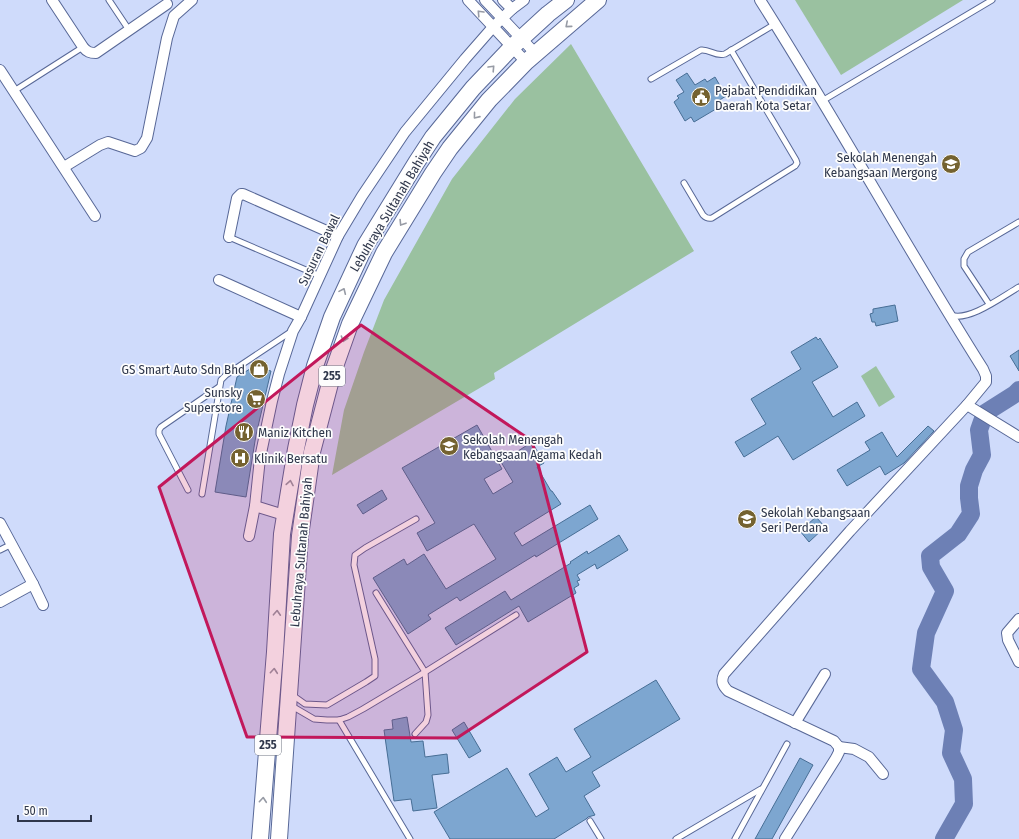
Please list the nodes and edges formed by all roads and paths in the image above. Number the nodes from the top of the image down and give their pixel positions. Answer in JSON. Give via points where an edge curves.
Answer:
{"nodes":[{"id":1,"x":52,"y":0,"type":"edge"},
{"id":2,"x":109,"y":0,"type":"edge"},
{"id":3,"x":192,"y":0,"type":"edge"},
{"id":4,"x":468,"y":0,"type":"edge"},
{"id":5,"x":485,"y":0,"type":"edge"},
{"id":6,"x":503,"y":0,"type":"edge"},
{"id":7,"x":524,"y":0,"type":"edge"},
{"id":8,"x":566,"y":0,"type":"edge"},
{"id":9,"x":598,"y":0,"type":"edge"},
{"id":10,"x":760,"y":0,"type":"edge"},
{"id":11,"x":992,"y":0,"type":"edge"},
{"id":12,"x":165,"y":2,"type":"edge"},
{"id":13,"x":512,"y":9,"type":"junction"},
{"id":14,"x":174,"y":16,"type":"junction"},
{"id":15,"x":502,"y":18,"type":"junction"},
{"id":16,"x":775,"y":24,"type":"junction"},
{"id":17,"x":493,"y":27,"type":"junction"},
{"id":18,"x":129,"y":30,"type":"junction"},
{"id":19,"x":516,"y":42,"type":"junction"},
{"id":20,"x":83,"y":47,"type":"junction"},
{"id":21,"x":731,"y":50,"type":"junction"},
{"id":22,"x":531,"y":57,"type":"junction"},
{"id":23,"x":0,"y":70,"type":"edge"},
{"id":24,"x":651,"y":79,"type":"dead end"},
{"id":25,"x":14,"y":91,"type":"junction"},
{"id":26,"x":822,"y":100,"type":"junction"},
{"id":27,"x":64,"y":167,"type":"junction"},
{"id":28,"x":684,"y":183,"type":"dead end"},
{"id":29,"x":95,"y":216,"type":"dead end"},
{"id":30,"x":1019,"y":222,"type":"edge"},
{"id":31,"x":338,"y":236,"type":"junction"},
{"id":32,"x":229,"y":237,"type":"joint"},
{"id":33,"x":320,"y":276,"type":"junction"},
{"id":34,"x":218,"y":280,"type":"dead end"},
{"id":35,"x":1019,"y":286,"type":"edge"},
{"id":36,"x":990,"y":304,"type":"junction"},
{"id":37,"x":948,"y":314,"type":"junction"},
{"id":38,"x":301,"y":317,"type":"junction"},
{"id":39,"x":293,"y":331,"type":"junction"},
{"id":40,"x":219,"y":387,"type":"junction"},
{"id":41,"x":967,"y":405,"type":"junction"},
{"id":42,"x":1019,"y":437,"type":"edge"},
{"id":43,"x":188,"y":490,"type":"dead end"},
{"id":44,"x":202,"y":494,"type":"dead end"},
{"id":45,"x":256,"y":506,"type":"junction"},
{"id":46,"x":284,"y":515,"type":"junction"},
{"id":47,"x":416,"y":520,"type":"dead end"},
{"id":48,"x":0,"y":523,"type":"edge"},
{"id":49,"x":249,"y":536,"type":"dead end"},
{"id":50,"x":12,"y":544,"type":"junction"},
{"id":51,"x":0,"y":550,"type":"edge"},
{"id":52,"x":33,"y":584,"type":"junction"},
{"id":53,"x":376,"y":593,"type":"dead end"},
{"id":54,"x":0,"y":602,"type":"edge"},
{"id":55,"x":43,"y":605,"type":"dead end"},
{"id":56,"x":516,"y":615,"type":"dead end"},
{"id":57,"x":1019,"y":619,"type":"edge"},
{"id":58,"x":1019,"y":662,"type":"edge"},
{"id":59,"x":425,"y":672,"type":"junction"},
{"id":60,"x":825,"y":674,"type":"dead end"},
{"id":61,"x":289,"y":698,"type":"junction"},
{"id":62,"x":339,"y":720,"type":"junction"},
{"id":63,"x":795,"y":723,"type":"junction"},
{"id":64,"x":415,"y":734,"type":"dead end"},
{"id":65,"x":787,"y":744,"type":"dead end"},
{"id":66,"x":839,"y":747,"type":"junction"},
{"id":67,"x":883,"y":774,"type":"dead end"},
{"id":68,"x":762,"y":788,"type":"junction"},
{"id":69,"x":590,"y":821,"type":"dead end"},
{"id":70,"x":260,"y":839,"type":"edge"},
{"id":71,"x":279,"y":839,"type":"edge"},
{"id":72,"x":410,"y":839,"type":"edge"},
{"id":73,"x":601,"y":839,"type":"edge"},
{"id":74,"x":676,"y":839,"type":"edge"},
{"id":75,"x":735,"y":839,"type":"edge"},
{"id":76,"x":785,"y":839,"type":"edge"}],
"edges":[{"from":1,"to":20,"type":"street"},
{"from":2,"to":18,"type":"lane"},
{"from":3,"to":14,"type":"street"},
{"from":17,"to":4,"type":"street","one_way":true},
{"from":5,"to":15,"type":"street"},
{"from":6,"to":13,"type":"street"},
{"from":7,"to":13,"type":"street","name":"Susuran Bawal"},
{"from":8,"to":19,"type":"main road","name":"Lebuhraya Sultanah Bahiyah","number":"255"},
{"from":9,"to":22,"type":"main road","name":"Lebuhraya Sultanah Bahiyah","number":"255","one_way":true},
{"from":10,"to":16,"type":"street"},
{"from":11,"to":26,"type":"lane"},
{"from":12,"to":14,"type":"street"},
{"from":12,"to":18,"type":"street"},
{"from":13,"to":15,"type":"street","name":"Susuran Bawal"},
{"from":14,"to":27,"type":"street","via":[[167,38],[147,138],[141,148],[135,151],[108,142],[100,144]]},
{"from":15,"to":17,"type":"street","name":"Susuran Bawal"},
{"from":15,"to":19,"type":"street"},
{"from":16,"to":21,"type":"lane"},
{"from":16,"to":26,"type":"street"},
{"from":17,"to":19,"type":"street"},
{"from":17,"to":31,"type":"street","name":"Susuran Bawal","via":[[405,132]]},
{"from":18,"to":20,"type":"street","via":[[96,53],[86,51]]},
{"from":19,"to":22,"type":"street"},
{"from":46,"to":19,"type":"main road","name":"Lebuhraya Sultanah Bahiyah","number":"255","one_way":true,"via":[[297,442],[315,366],[332,317],[365,246],[433,137],[473,88]]},
{"from":20,"to":25,"type":"lane"},
{"from":21,"to":24,"type":"lane","via":[[719,55],[705,49],[701,50]]},
{"from":21,"to":28,"type":"lane","via":[[797,163],[708,219]]},
{"from":22,"to":61,"type":"main road","name":"Lebuhraya Sultanah Bahiyah","number":"255","one_way":true,"via":[[489,100],[433,173],[384,253],[350,324],[333,372],[312,452],[300,536]]},
{"from":23,"to":25,"type":"street"},
{"from":25,"to":27,"type":"street"},
{"from":26,"to":37,"type":"street"},
{"from":27,"to":29,"type":"street"},
{"from":30,"to":36,"type":"lane","via":[[968,252],[964,259],[964,266]]},
{"from":31,"to":32,"type":"street","via":[[241,194],[237,198]]},
{"from":31,"to":33,"type":"street","name":"Susuran Bawal"},
{"from":32,"to":33,"type":"lane"},
{"from":33,"to":38,"type":"street","name":"Susuran Bawal"},
{"from":34,"to":38,"type":"street"},
{"from":35,"to":36,"type":"lane"},
{"from":36,"to":37,"type":"lane","via":[[967,315]]},
{"from":37,"to":41,"type":"street","via":[[986,376],[986,382]]},
{"from":38,"to":39,"type":"street","name":"Susuran Bawal"},
{"from":39,"to":40,"type":"lane","via":[[226,375]]},
{"from":39,"to":45,"type":"street","name":"Susuran Bawal","via":[[264,437]]},
{"from":40,"to":43,"type":"lane","via":[[159,430]]},
{"from":40,"to":44,"type":"lane"},
{"from":41,"to":42,"type":"street"},
{"from":41,"to":63,"type":"street","via":[[850,531],[724,674],[722,680],[728,691]]},
{"from":45,"to":46,"type":"street"},
{"from":45,"to":49,"type":"street","name":"Susuran Bawal"},
{"from":70,"to":46,"type":"main road","name":"Lebuhraya Sultanah Bahiyah","number":"255","one_way":true},
{"from":47,"to":61,"type":"lane","via":[[355,555],[354,565],[375,659],[374,676],[327,705],[305,704]]},
{"from":48,"to":50,"type":"street"},
{"from":50,"to":51,"type":"lane"},
{"from":50,"to":52,"type":"street"},
{"from":52,"to":54,"type":"street"},
{"from":52,"to":55,"type":"street"},
{"from":53,"to":59,"type":"lane"},
{"from":56,"to":59,"type":"lane"},
{"from":57,"to":58,"type":"street","via":[[1008,633],[1008,640]]},
{"from":59,"to":62,"type":"lane","via":[[363,709]]},
{"from":59,"to":64,"type":"lane","via":[[428,715],[426,722]]},
{"from":60,"to":63,"type":"street"},
{"from":61,"to":62,"type":"lane","via":[[314,719]]},
{"from":61,"to":71,"type":"main road","name":"Lebuhraya Sultanah Bahiyah","number":"255"},
{"from":62,"to":72,"type":"lane"},
{"from":63,"to":66,"type":"street","via":[[834,741]]},
{"from":65,"to":68,"type":"lane"},
{"from":66,"to":67,"type":"street","via":[[854,749],[869,757]]},
{"from":66,"to":76,"type":"street","via":[[836,758]]},
{"from":68,"to":74,"type":"lane"},
{"from":68,"to":75,"type":"lane"},
{"from":69,"to":73,"type":"lane"}]}
